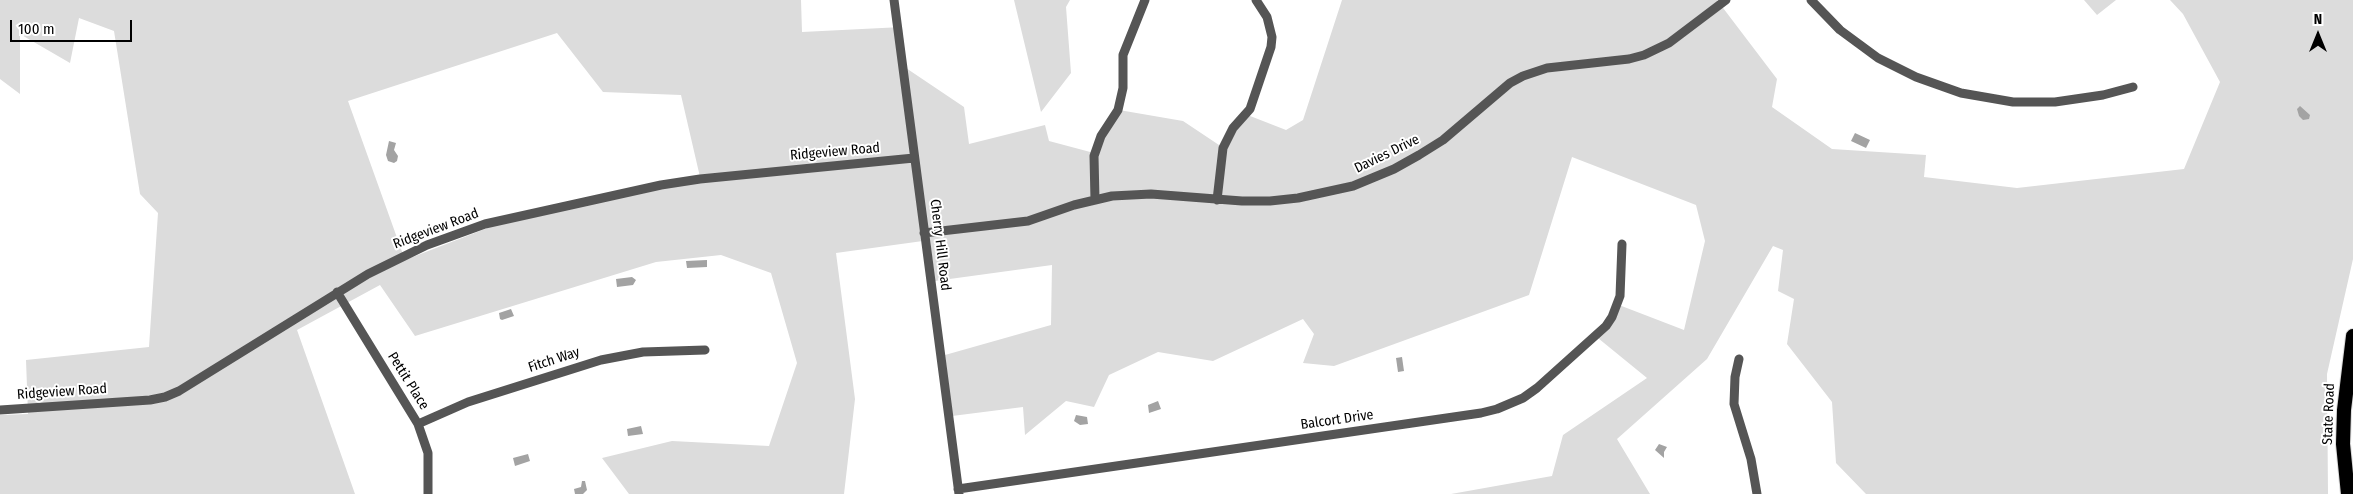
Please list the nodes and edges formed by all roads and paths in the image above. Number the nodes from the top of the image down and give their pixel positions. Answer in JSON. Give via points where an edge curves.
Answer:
{"nodes":[{"id":1,"x":894,"y":0,"type":"edge"},
{"id":2,"x":1145,"y":0,"type":"edge"},
{"id":3,"x":1256,"y":0,"type":"edge"},
{"id":4,"x":1726,"y":0,"type":"edge"},
{"id":5,"x":1811,"y":0,"type":"edge"},
{"id":6,"x":2133,"y":87,"type":"dead end"},
{"id":7,"x":914,"y":158,"type":"junction"},
{"id":8,"x":1095,"y":200,"type":"junction"},
{"id":9,"x":1217,"y":200,"type":"junction"},
{"id":10,"x":924,"y":233,"type":"junction"},
{"id":11,"x":1622,"y":244,"type":"dead end"},
{"id":12,"x":337,"y":292,"type":"junction"},
{"id":13,"x":2353,"y":336,"type":"edge"},
{"id":14,"x":705,"y":350,"type":"dead end"},
{"id":15,"x":1739,"y":359,"type":"dead end"},
{"id":16,"x":0,"y":410,"type":"edge"},
{"id":17,"x":418,"y":424,"type":"junction"},
{"id":18,"x":959,"y":492,"type":"edge"},
{"id":19,"x":428,"y":494,"type":"edge"},
{"id":20,"x":1757,"y":494,"type":"edge"},
{"id":21,"x":2348,"y":494,"type":"edge"}],
"edges":[{"from":1,"to":7,"type":"street","name":"Cherry Hill Road"},
{"from":2,"to":8,"type":"street","via":[[1123,55],[1123,88],[1118,110],[1101,136],[1094,156]]},
{"from":3,"to":9,"type":"street","via":[[1267,17],[1272,47],[1250,109],[1232,128],[1225,143]]},
{"from":4,"to":9,"type":"street","name":"Davies Drive","via":[[1669,43],[1644,55],[1547,68],[1522,76],[1442,140],[1374,178],[1298,198]]},
{"from":5,"to":6,"type":"street","via":[[1840,30],[1878,58],[1916,78],[1961,93],[2013,102],[2056,102],[2096,97]]},
{"from":7,"to":10,"type":"street","name":"Cherry Hill Road"},
{"from":7,"to":12,"type":"street","name":"Ridgeview Road","via":[[700,179],[622,192],[485,224],[397,259]]},
{"from":8,"to":9,"type":"street","name":"Davies Drive","via":[[1151,194]]},
{"from":8,"to":10,"type":"street","name":"Davies Drive","via":[[1040,218]]},
{"from":10,"to":18,"type":"street","name":"Cherry Hill Road"},
{"from":11,"to":18,"type":"street","name":"Balcort Drive","via":[[1620,296],[1612,317],[1546,382],[1524,398],[1504,406],[1481,413]]},
{"from":12,"to":16,"type":"street","name":"Ridgeview Road","via":[[165,397]]},
{"from":12,"to":17,"type":"street","name":"Pettit Place"},
{"from":13,"to":21,"type":"highway","name":"State Road","via":[[2344,410],[2343,444]]},
{"from":14,"to":17,"type":"street","name":"Fitch Way","via":[[643,352],[601,360],[468,402]]},
{"from":15,"to":20,"type":"street","via":[[1734,404],[1751,459]]},
{"from":17,"to":19,"type":"street","name":"Pettit Place","via":[[428,453]]}]}
